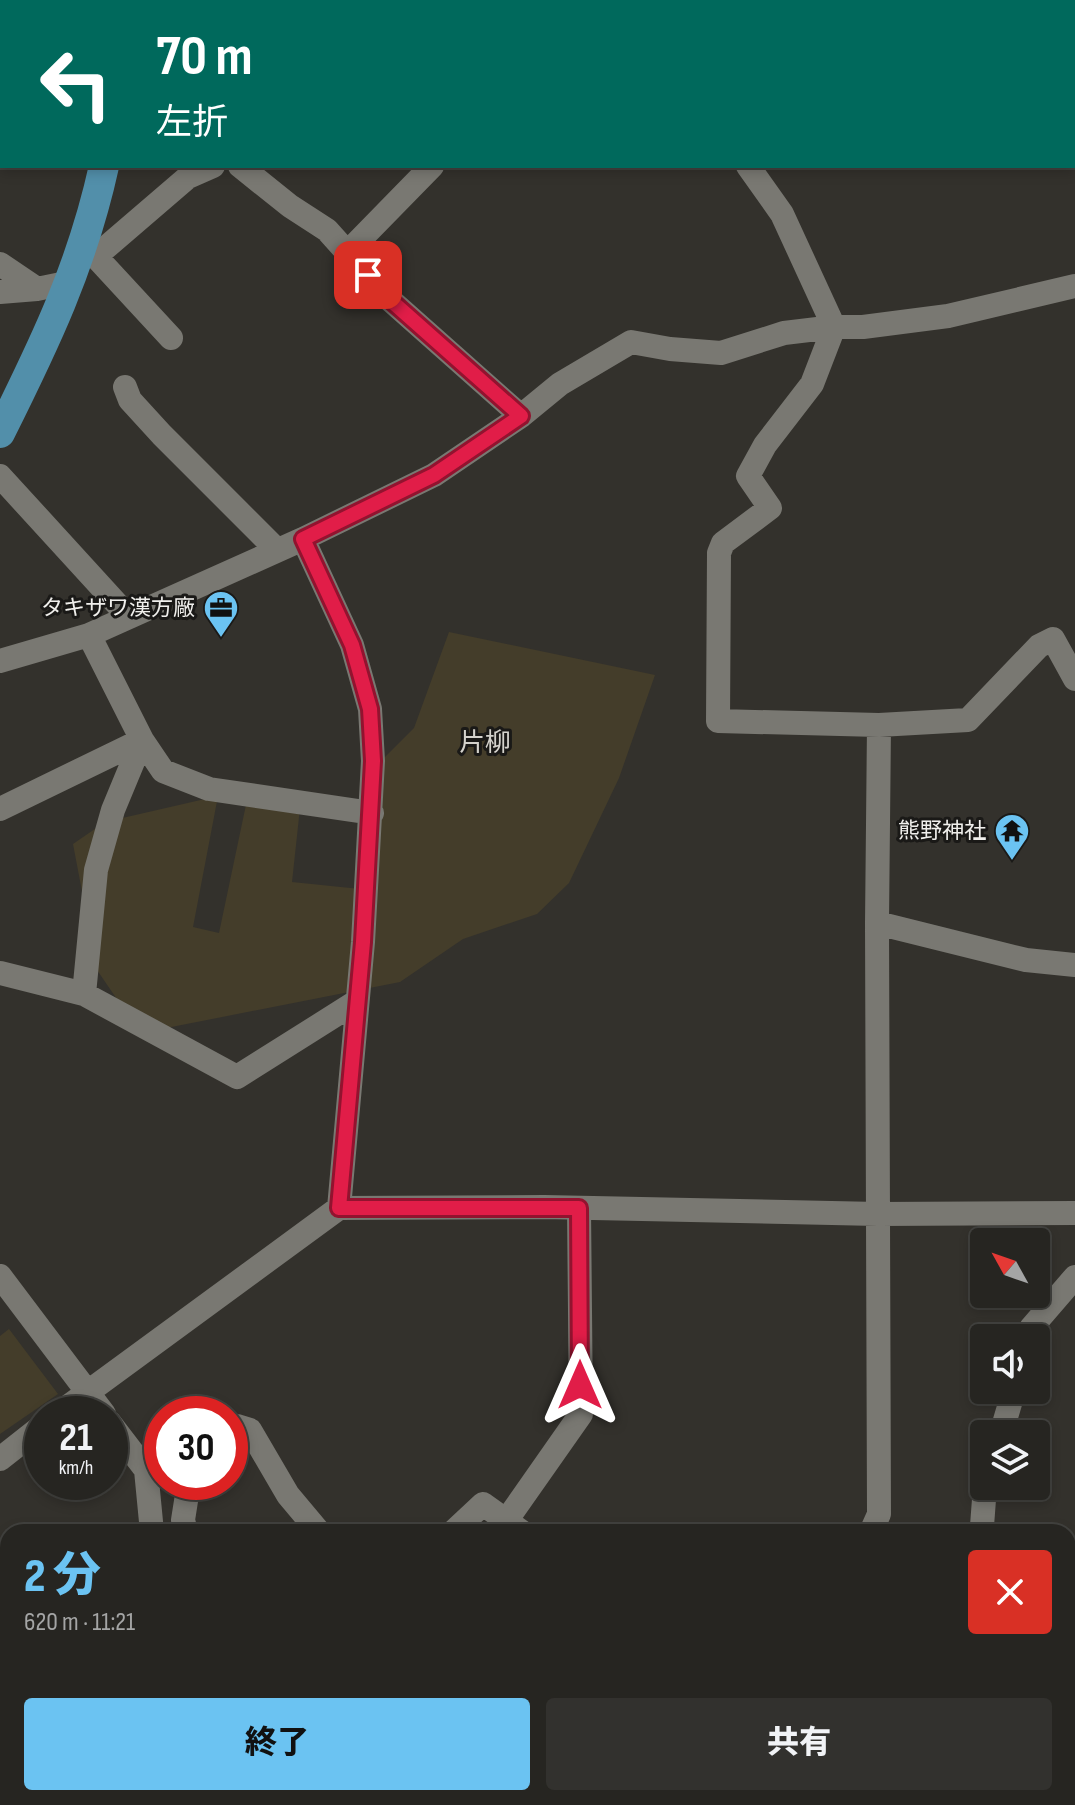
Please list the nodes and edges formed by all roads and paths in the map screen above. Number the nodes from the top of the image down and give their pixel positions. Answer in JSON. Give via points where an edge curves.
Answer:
{"nodes":[{"id":1,"x":104,"y":168,"type":"edge"},
{"id":2,"x":208,"y":168,"type":"edge"},
{"id":3,"x":242,"y":168,"type":"edge"},
{"id":4,"x":430,"y":168,"type":"edge"},
{"id":5,"x":749,"y":168,"type":"edge"},
{"id":6,"x":90,"y":250,"type":"junction"},
{"id":7,"x":348,"y":252,"type":"junction"},
{"id":8,"x":0,"y":264,"type":"edge"},
{"id":9,"x":71,"y":282,"type":"junction"},
{"id":10,"x":1075,"y":286,"type":"edge"},
{"id":11,"x":37,"y":289,"type":"junction"},
{"id":12,"x":0,"y":292,"type":"edge"},
{"id":13,"x":834,"y":327,"type":"junction"},
{"id":14,"x":171,"y":338,"type":"dead end"},
{"id":15,"x":125,"y":387,"type":"dead end"},
{"id":16,"x":521,"y":416,"type":"junction"},
{"id":17,"x":0,"y":433,"type":"edge"},
{"id":18,"x":0,"y":476,"type":"edge"},
{"id":19,"x":303,"y":539,"type":"junction"},
{"id":20,"x":277,"y":550,"type":"junction"},
{"id":21,"x":127,"y":615,"type":"junction"},
{"id":22,"x":89,"y":635,"type":"junction"},
{"id":23,"x":0,"y":661,"type":"edge"},
{"id":24,"x":1075,"y":679,"type":"edge"},
{"id":25,"x":879,"y":725,"type":"junction"},
{"id":26,"x":142,"y":740,"type":"junction"},
{"id":27,"x":0,"y":809,"type":"edge"},
{"id":28,"x":372,"y":813,"type":"junction"},
{"id":29,"x":877,"y":923,"type":"junction"},
{"id":30,"x":1075,"y":965,"type":"edge"},
{"id":31,"x":0,"y":973,"type":"edge"},
{"id":32,"x":84,"y":994,"type":"junction"},
{"id":33,"x":356,"y":1002,"type":"junction"},
{"id":34,"x":339,"y":1208,"type":"junction"},
{"id":35,"x":579,"y":1208,"type":"junction"},
{"id":36,"x":1075,"y":1213,"type":"edge"},
{"id":37,"x":878,"y":1214,"type":"junction"},
{"id":38,"x":0,"y":1276,"type":"edge"},
{"id":39,"x":1072,"y":1284,"type":"edge"},
{"id":40,"x":1035,"y":1324,"type":"edge"},
{"id":41,"x":88,"y":1391,"type":"junction"},
{"id":42,"x":81,"y":1396,"type":"edge"},
{"id":43,"x":91,"y":1396,"type":"edge"},
{"id":44,"x":248,"y":1429,"type":"edge"},
{"id":45,"x":24,"y":1440,"type":"edge"},
{"id":46,"x":128,"y":1446,"type":"edge"},
{"id":47,"x":0,"y":1459,"type":"edge"},
{"id":48,"x":186,"y":1500,"type":"edge"},
{"id":49,"x":984,"y":1500,"type":"edge"},
{"id":50,"x":151,"y":1524,"type":"edge"},
{"id":51,"x":184,"y":1524,"type":"edge"},
{"id":52,"x":312,"y":1524,"type":"edge"},
{"id":53,"x":462,"y":1524,"type":"edge"},
{"id":54,"x":511,"y":1524,"type":"edge"},
{"id":55,"x":515,"y":1524,"type":"edge"},
{"id":56,"x":875,"y":1524,"type":"edge"},
{"id":57,"x":982,"y":1524,"type":"edge"}],
"edges":[{"from":1,"to":6,"type":"main road"},
{"from":2,"to":6,"type":"street","via":[[188,177]]},
{"from":3,"to":7,"type":"street","via":[[327,230]]},
{"from":4,"to":7,"type":"street"},
{"from":5,"to":13,"type":"street","via":[[782,214]]},
{"from":6,"to":9,"type":"main road"},
{"from":6,"to":14,"type":"street"},
{"from":7,"to":16,"type":"street","via":[[388,298]]},
{"from":8,"to":11,"type":"street"},
{"from":9,"to":11,"type":"street"},
{"from":9,"to":17,"type":"main road"},
{"from":10,"to":13,"type":"street","via":[[948,316]]},
{"from":11,"to":12,"type":"street"},
{"from":13,"to":16,"type":"street","via":[[784,333],[721,353],[631,342],[560,384]]},
{"from":13,"to":25,"type":"street","via":[[812,384],[748,476],[770,508],[723,543],[719,553],[718,721]]},
{"from":15,"to":20,"type":"street","via":[[162,435]]},
{"from":16,"to":19,"type":"street","via":[[434,475]]},
{"from":18,"to":21,"type":"street"},
{"from":19,"to":20,"type":"street"},
{"from":19,"to":28,"type":"street","via":[[352,645],[370,709]]},
{"from":20,"to":21,"type":"street"},
{"from":21,"to":22,"type":"street"},
{"from":22,"to":23,"type":"street"},
{"from":22,"to":26,"type":"street"},
{"from":24,"to":25,"type":"street","via":[[1053,639],[1039,646],[968,720]]},
{"from":25,"to":29,"type":"street"},
{"from":26,"to":27,"type":"street"},
{"from":26,"to":28,"type":"street","via":[[163,771],[209,789]]},
{"from":26,"to":32,"type":"street","via":[[96,870]]},
{"from":28,"to":33,"type":"street"},
{"from":29,"to":30,"type":"street","via":[[1026,960]]},
{"from":29,"to":37,"type":"street"},
{"from":31,"to":32,"type":"street"},
{"from":32,"to":33,"type":"street","via":[[237,1077]]},
{"from":33,"to":34,"type":"street"},
{"from":34,"to":35,"type":"street"},
{"from":34,"to":41,"type":"street"},
{"from":35,"to":37,"type":"street"},
{"from":35,"to":55,"type":"street","via":[[581,1414]]},
{"from":36,"to":37,"type":"street"},
{"from":37,"to":56,"type":"street","via":[[879,1514]]},
{"from":38,"to":41,"type":"street"},
{"from":39,"to":40,"type":"street"},
{"from":41,"to":42,"type":"street"},
{"from":41,"to":43,"type":"street"},
{"from":44,"to":52,"type":"street"},
{"from":45,"to":47,"type":"street"},
{"from":46,"to":50,"type":"street","via":[[146,1470]]},
{"from":48,"to":51,"type":"street"},
{"from":49,"to":57,"type":"street"},
{"from":53,"to":54,"type":"street","via":[[483,1504]]}]}
